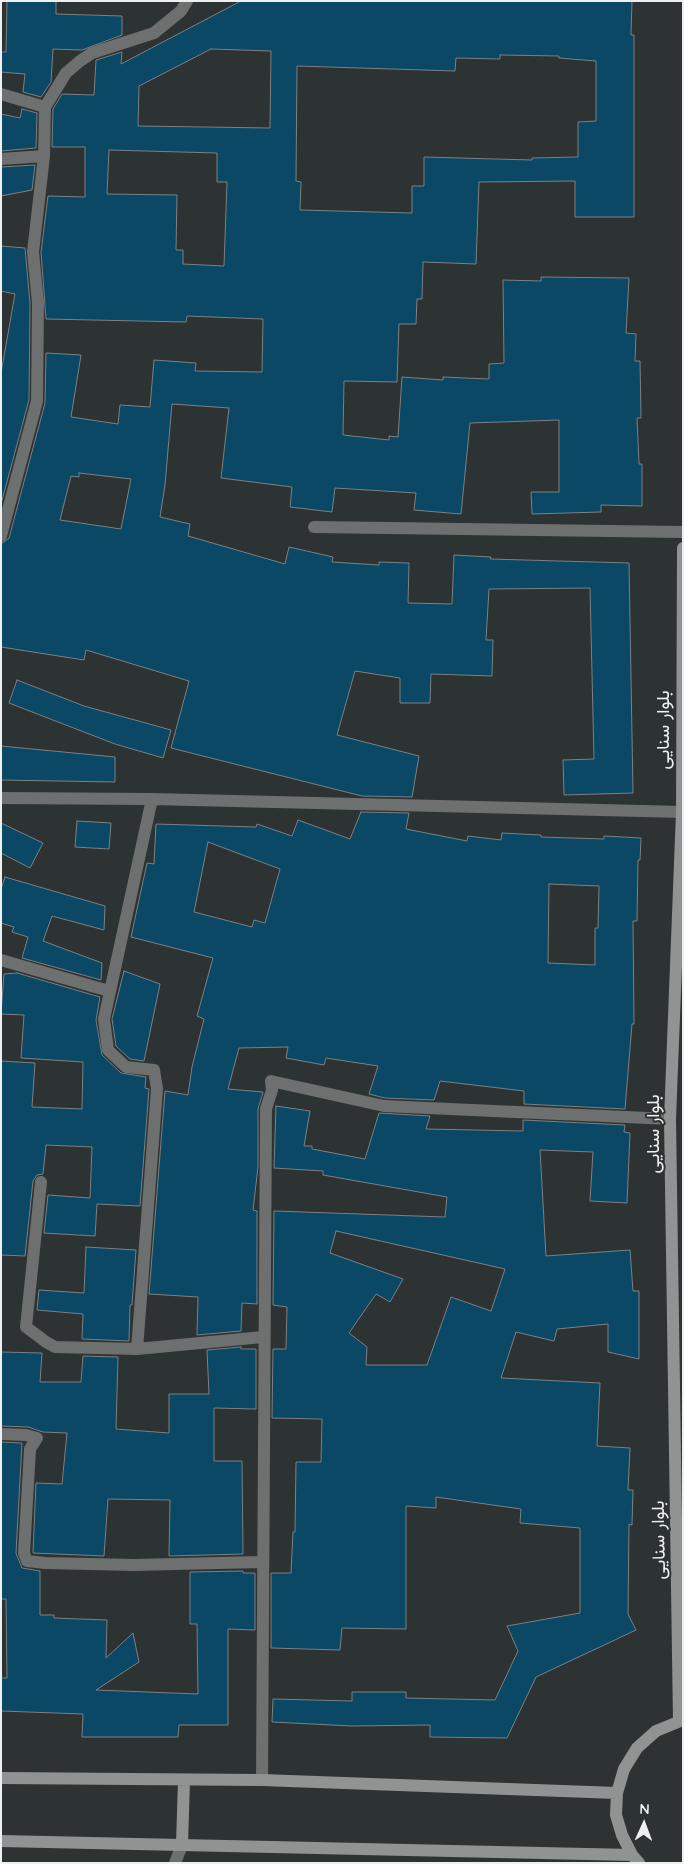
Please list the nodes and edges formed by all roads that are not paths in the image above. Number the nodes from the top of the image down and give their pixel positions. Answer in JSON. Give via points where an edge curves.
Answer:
{"nodes":[{"id":1,"x":187,"y":1,"type":"edge"},
{"id":2,"x":1,"y":94,"type":"edge"},
{"id":3,"x":45,"y":107,"type":"junction"},
{"id":4,"x":44,"y":156,"type":"junction"},
{"id":5,"x":1,"y":159,"type":"edge"},
{"id":6,"x":314,"y":527,"type":"dead end"},
{"id":7,"x":683,"y":532,"type":"edge"},
{"id":8,"x":1,"y":536,"type":"edge"},
{"id":9,"x":683,"y":548,"type":"edge"},
{"id":10,"x":1,"y":798,"type":"edge"},
{"id":11,"x":152,"y":799,"type":"junction"},
{"id":12,"x":682,"y":812,"type":"edge"},
{"id":13,"x":1,"y":960,"type":"edge"},
{"id":14,"x":109,"y":991,"type":"junction"},
{"id":15,"x":670,"y":1119,"type":"junction"},
{"id":16,"x":41,"y":1182,"type":"dead end"},
{"id":17,"x":263,"y":1337,"type":"junction"},
{"id":18,"x":137,"y":1349,"type":"junction"},
{"id":19,"x":1,"y":1434,"type":"edge"},
{"id":20,"x":262,"y":1562,"type":"junction"},
{"id":21,"x":681,"y":1721,"type":"edge"},
{"id":22,"x":1,"y":1778,"type":"edge"},
{"id":23,"x":184,"y":1780,"type":"junction"},
{"id":24,"x":262,"y":1780,"type":"junction"},
{"id":25,"x":617,"y":1793,"type":"junction"},
{"id":26,"x":1,"y":1841,"type":"edge"},
{"id":27,"x":182,"y":1845,"type":"junction"},
{"id":28,"x":635,"y":1859,"type":"edge"},
{"id":29,"x":175,"y":1863,"type":"edge"}],
"edges":[{"from":1,"to":3,"type":"street","via":[[181,11],[154,33],[92,53],[80,61],[66,73]]},
{"from":2,"to":3,"type":"street"},
{"from":3,"to":4,"type":"street"},
{"from":4,"to":5,"type":"street"},
{"from":4,"to":8,"type":"street","via":[[33,252],[38,303],[38,401]]},
{"from":6,"to":7,"type":"street"},
{"from":9,"to":12,"type":"main road","name":"بلوار سنایی"},
{"from":10,"to":11,"type":"street"},
{"from":11,"to":12,"type":"street"},
{"from":11,"to":14,"type":"street"},
{"from":12,"to":15,"type":"main road","name":"بلوار سنایی"},
{"from":13,"to":14,"type":"street"},
{"from":14,"to":18,"type":"street","via":[[104,1019],[108,1050],[126,1066],[154,1070],[158,1089]]},
{"from":15,"to":17,"type":"street","via":[[384,1106],[271,1082],[266,1109]]},
{"from":15,"to":21,"type":"main road","name":"بلوار سنایی"},
{"from":16,"to":18,"type":"street","via":[[26,1327],[55,1346]]},
{"from":17,"to":18,"type":"street"},
{"from":17,"to":20,"type":"street"},
{"from":19,"to":20,"type":"street","via":[[37,1438],[30,1449],[24,1553],[27,1560],[134,1565]]},
{"from":20,"to":24,"type":"street"},
{"from":21,"to":25,"type":"main road","via":[[656,1731],[637,1748],[624,1769]]},
{"from":22,"to":23,"type":"main road"},
{"from":23,"to":24,"type":"main road"},
{"from":23,"to":27,"type":"main road"},
{"from":24,"to":25,"type":"main road"},
{"from":25,"to":28,"type":"main road","via":[[616,1814],[622,1835]]},
{"from":26,"to":27,"type":"main road"},
{"from":27,"to":28,"type":"main road"},
{"from":27,"to":29,"type":"street"}]}
